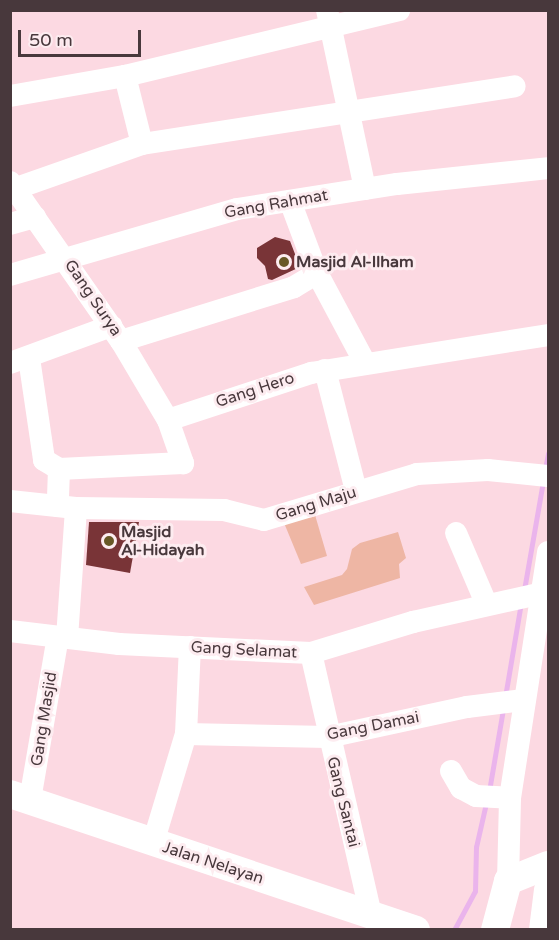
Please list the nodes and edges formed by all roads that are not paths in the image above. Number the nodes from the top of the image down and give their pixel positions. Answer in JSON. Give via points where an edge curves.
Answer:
{"nodes":[{"id":1,"x":399,"y":10,"type":"edge"},
{"id":2,"x":330,"y":18,"type":"edge"},
{"id":3,"x":125,"y":76,"type":"junction"},
{"id":4,"x":515,"y":86,"type":"dead end"},
{"id":5,"x":10,"y":96,"type":"edge"},
{"id":6,"x":348,"y":111,"type":"junction"},
{"id":7,"x":142,"y":144,"type":"junction"},
{"id":8,"x":549,"y":168,"type":"edge"},
{"id":9,"x":12,"y":185,"type":"edge"},
{"id":10,"x":365,"y":189,"type":"junction"},
{"id":11,"x":290,"y":201,"type":"junction"},
{"id":12,"x":35,"y":217,"type":"junction"},
{"id":13,"x":10,"y":224,"type":"edge"},
{"id":14,"x":67,"y":260,"type":"junction"},
{"id":15,"x":318,"y":273,"type":"junction"},
{"id":16,"x":10,"y":275,"type":"edge"},
{"id":17,"x":116,"y":334,"type":"junction"},
{"id":18,"x":549,"y":335,"type":"edge"},
{"id":19,"x":20,"y":360,"type":"edge"},
{"id":20,"x":365,"y":363,"type":"junction"},
{"id":21,"x":325,"y":370,"type":"junction"},
{"id":22,"x":168,"y":420,"type":"junction"},
{"id":23,"x":60,"y":469,"type":"junction"},
{"id":24,"x":543,"y":475,"type":"edge"},
{"id":25,"x":356,"y":491,"type":"junction"},
{"id":26,"x":10,"y":501,"type":"edge"},
{"id":27,"x":67,"y":507,"type":"junction"},
{"id":28,"x":456,"y":533,"type":"dead end"},
{"id":29,"x":549,"y":552,"type":"edge"},
{"id":30,"x":529,"y":594,"type":"junction"},
{"id":31,"x":486,"y":603,"type":"junction"},
{"id":32,"x":10,"y":631,"type":"edge"},
{"id":33,"x":62,"y":638,"type":"junction"},
{"id":34,"x":190,"y":647,"type":"junction"},
{"id":35,"x":312,"y":653,"type":"junction"},
{"id":36,"x":517,"y":700,"type":"junction"},
{"id":37,"x":186,"y":734,"type":"junction"},
{"id":38,"x":328,"y":736,"type":"junction"},
{"id":39,"x":451,"y":771,"type":"dead end"},
{"id":40,"x":20,"y":797,"type":"edge"},
{"id":41,"x":494,"y":797,"type":"junction"},
{"id":42,"x":153,"y":843,"type":"junction"},
{"id":43,"x":549,"y":865,"type":"edge"},
{"id":44,"x":507,"y":881,"type":"junction"},
{"id":45,"x":549,"y":890,"type":"edge"},
{"id":46,"x":371,"y":914,"type":"junction"},
{"id":47,"x":417,"y":930,"type":"edge"},
{"id":48,"x":495,"y":930,"type":"edge"},
{"id":49,"x":543,"y":930,"type":"edge"}],
"edges":[{"from":1,"to":2,"type":"street"},
{"from":2,"to":3,"type":"street"},
{"from":2,"to":6,"type":"street"},
{"from":3,"to":5,"type":"street"},
{"from":3,"to":7,"type":"street"},
{"from":4,"to":6,"type":"street","via":[[376,110]]},
{"from":6,"to":7,"type":"street"},
{"from":6,"to":10,"type":"street"},
{"from":7,"to":9,"type":"street"},
{"from":8,"to":10,"type":"street","name":"Gang Rahmat"},
{"from":9,"to":12,"type":"street","name":"Gang Surya"},
{"from":10,"to":11,"type":"street","name":"Gang Rahmat"},
{"from":11,"to":14,"type":"street","name":"Gang Rahmat","via":[[237,209]]},
{"from":11,"to":15,"type":"street"},
{"from":12,"to":13,"type":"street"},
{"from":12,"to":14,"type":"street","name":"Gang Surya"},
{"from":14,"to":16,"type":"street","name":"Gang Rahmat"},
{"from":14,"to":17,"type":"street","name":"Gang Surya"},
{"from":15,"to":17,"type":"street","via":[[294,287]]},
{"from":15,"to":20,"type":"street"},
{"from":17,"to":19,"type":"street"},
{"from":17,"to":22,"type":"street","name":"Gang Surya"},
{"from":18,"to":20,"type":"street","name":"Gang Hero"},
{"from":19,"to":23,"type":"street","via":[[44,460]]},
{"from":20,"to":21,"type":"street","name":"Gang Hero"},
{"from":21,"to":22,"type":"street","name":"Gang Hero","via":[[274,383]]},
{"from":21,"to":25,"type":"street"},
{"from":22,"to":23,"type":"street","via":[[183,463]]},
{"from":23,"to":27,"type":"street"},
{"from":24,"to":25,"type":"street","name":"Gang Maju","via":[[451,470],[417,474]]},
{"from":25,"to":27,"type":"street","name":"Gang Maju","via":[[264,520],[224,510]]},
{"from":26,"to":27,"type":"street","name":"Gang Maju"},
{"from":27,"to":33,"type":"street","name":"Gang Masjid"},
{"from":28,"to":31,"type":"street"},
{"from":29,"to":30,"type":"street"},
{"from":30,"to":31,"type":"street","name":"Gang Selamat"},
{"from":30,"to":36,"type":"street"},
{"from":31,"to":35,"type":"street","name":"Gang Selamat"},
{"from":32,"to":33,"type":"street","name":"Gang Selamat"},
{"from":33,"to":34,"type":"street","name":"Gang Selamat"},
{"from":33,"to":40,"type":"street","name":"Gang Masjid"},
{"from":34,"to":35,"type":"street","name":"Gang Selamat"},
{"from":34,"to":37,"type":"street"},
{"from":35,"to":38,"type":"street","name":"Gang Santai"},
{"from":36,"to":38,"type":"street","name":"Gang Damai"},
{"from":36,"to":41,"type":"street"},
{"from":37,"to":38,"type":"street","name":"Gang Damai"},
{"from":37,"to":42,"type":"street"},
{"from":38,"to":46,"type":"street","name":"Gang Santai"},
{"from":39,"to":41,"type":"street","via":[[460,788]]},
{"from":40,"to":42,"type":"main road","name":"Jalan Nelayan"},
{"from":41,"to":44,"type":"street"},
{"from":42,"to":46,"type":"main road","name":"Jalan Nelayan"},
{"from":43,"to":44,"type":"main road"},
{"from":44,"to":48,"type":"main road"},
{"from":45,"to":49,"type":"main road"},
{"from":46,"to":47,"type":"main road","name":"Jalan Nelayan"}]}
